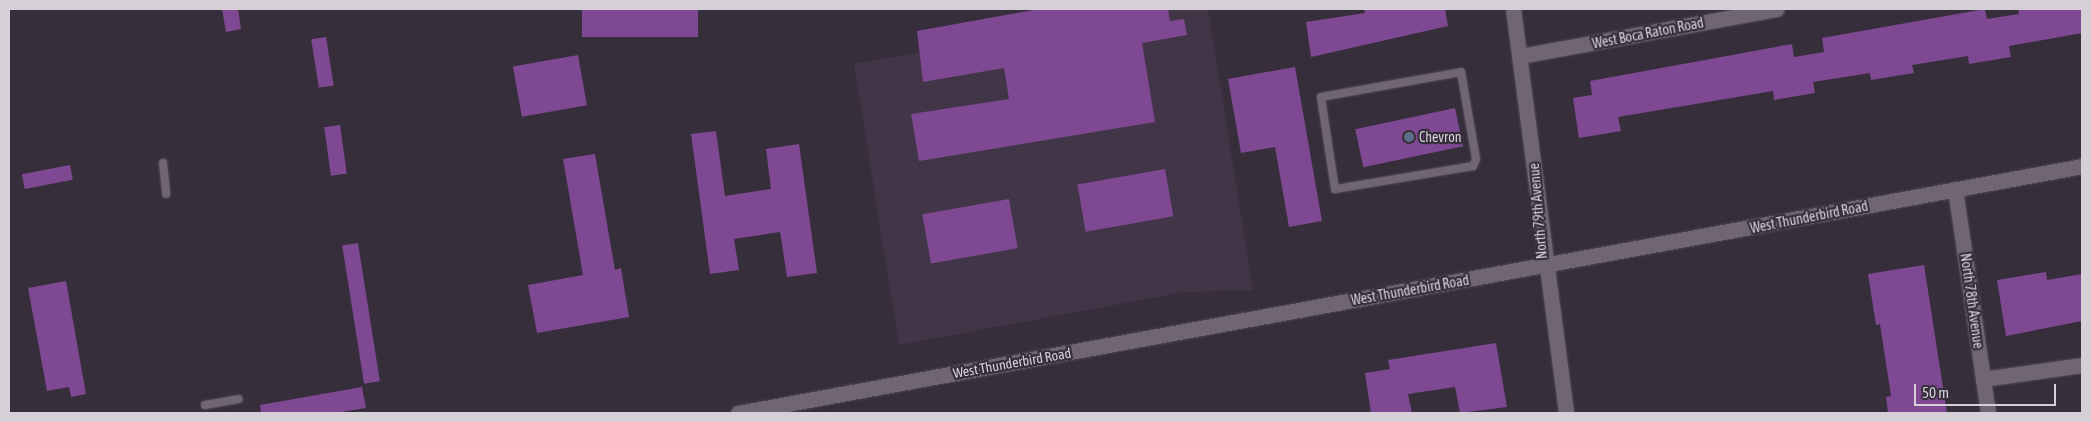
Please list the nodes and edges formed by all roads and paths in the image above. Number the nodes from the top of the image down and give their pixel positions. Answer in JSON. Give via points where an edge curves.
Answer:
{"nodes":[{"id":1,"x":1513,"y":9,"type":"edge"},
{"id":2,"x":1777,"y":9,"type":"edge"},
{"id":3,"x":1520,"y":56,"type":"junction"},
{"id":4,"x":163,"y":163,"type":"dead end"},
{"id":5,"x":2082,"y":166,"type":"edge"},
{"id":6,"x":1335,"y":189,"type":"joint"},
{"id":7,"x":1956,"y":189,"type":"junction"},
{"id":8,"x":166,"y":194,"type":"dead end"},
{"id":9,"x":1544,"y":266,"type":"junction"},
{"id":10,"x":2082,"y":365,"type":"edge"},
{"id":11,"x":1983,"y":379,"type":"junction"},
{"id":12,"x":238,"y":399,"type":"dead end"},
{"id":13,"x":205,"y":405,"type":"dead end"},
{"id":14,"x":738,"y":413,"type":"edge"},
{"id":15,"x":1566,"y":413,"type":"edge"},
{"id":16,"x":1988,"y":413,"type":"edge"}],
"edges":[{"from":1,"to":3,"type":"main road","name":"North 79th Avenue"},
{"from":2,"to":3,"type":"main road","name":"West Boca Raton Road"},
{"from":3,"to":9,"type":"main road","name":"North 79th Avenue","via":[[1542,222]]},
{"from":4,"to":8,"type":"lane"},
{"from":5,"to":7,"type":"main road","name":"West Thunderbird Road"},
{"from":6,"to":6,"type":"lane","via":[[1322,97],[1461,72],[1476,159],[1473,166]]},
{"from":7,"to":9,"type":"main road","name":"West Thunderbird Road"},
{"from":7,"to":11,"type":"main road","name":"North 78th Avenue"},
{"from":9,"to":14,"type":"main road","name":"West Thunderbird Road"},
{"from":9,"to":15,"type":"main road","name":"North 79th Avenue"},
{"from":10,"to":11,"type":"main road"},
{"from":11,"to":16,"type":"main road","name":"North 78th Avenue"},
{"from":12,"to":13,"type":"lane"}]}
